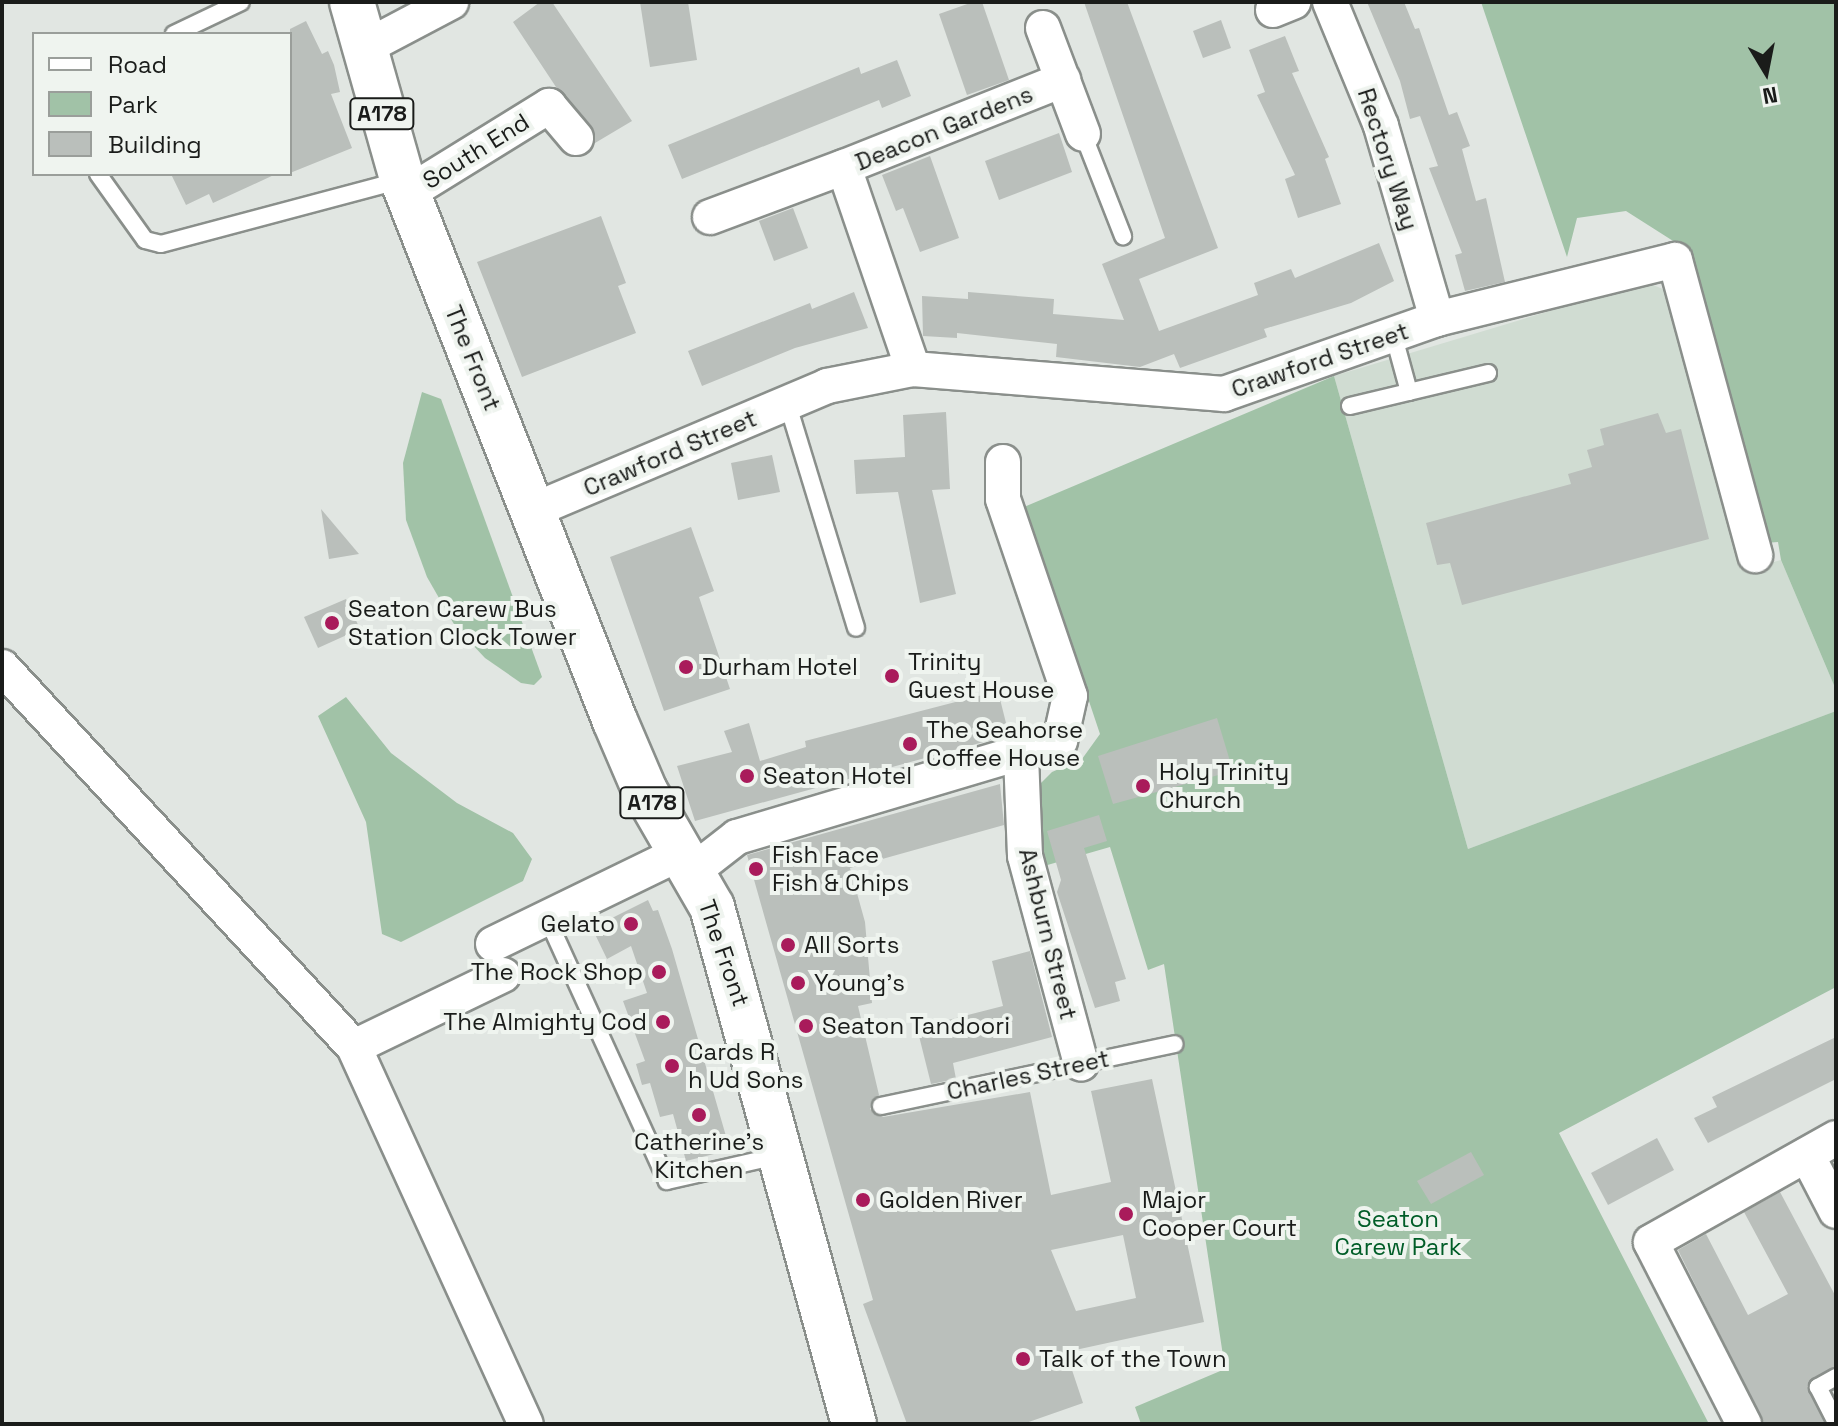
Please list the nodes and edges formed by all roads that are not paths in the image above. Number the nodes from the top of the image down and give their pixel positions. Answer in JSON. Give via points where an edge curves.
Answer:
{"nodes":[{"id":1,"x":241,"y":2,"type":"edge"},
{"id":2,"x":352,"y":2,"type":"edge"},
{"id":3,"x":451,"y":2,"type":"edge"},
{"id":4,"x":1330,"y":2,"type":"edge"},
{"id":5,"x":1043,"y":28,"type":"dead end"},
{"id":6,"x":178,"y":32,"type":"edge"},
{"id":7,"x":362,"y":49,"type":"junction"},
{"id":8,"x":1063,"y":80,"type":"junction"},
{"id":9,"x":1083,"y":134,"type":"joint"},
{"id":10,"x":576,"y":138,"type":"dead end"},
{"id":11,"x":844,"y":167,"type":"junction"},
{"id":12,"x":99,"y":176,"type":"edge"},
{"id":13,"x":405,"y":186,"type":"junction"},
{"id":14,"x":710,"y":217,"type":"dead end"},
{"id":15,"x":1123,"y":236,"type":"dead end"},
{"id":16,"x":1437,"y":319,"type":"junction"},
{"id":17,"x":1394,"y":337,"type":"junction"},
{"id":18,"x":913,"y":369,"type":"junction"},
{"id":19,"x":1488,"y":373,"type":"dead end"},
{"id":20,"x":1409,"y":392,"type":"junction"},
{"id":21,"x":787,"y":402,"type":"junction"},
{"id":22,"x":1350,"y":406,"type":"dead end"},
{"id":23,"x":1003,"y":462,"type":"dead end"},
{"id":24,"x":534,"y":510,"type":"junction"},
{"id":25,"x":1755,"y":555,"type":"dead end"},
{"id":26,"x":856,"y":628,"type":"dead end"},
{"id":27,"x":2,"y":667,"type":"edge"},
{"id":28,"x":1021,"y":756,"type":"junction"},
{"id":29,"x":686,"y":862,"type":"junction"},
{"id":30,"x":547,"y":918,"type":"junction"},
{"id":31,"x":1175,"y":1044,"type":"dead end"},
{"id":32,"x":354,"y":1047,"type":"junction"},
{"id":33,"x":1081,"y":1064,"type":"junction"},
{"id":34,"x":881,"y":1106,"type":"dead end"},
{"id":35,"x":1836,"y":1138,"type":"edge"},
{"id":36,"x":783,"y":1155,"type":"junction"},
{"id":37,"x":1807,"y":1155,"type":"junction"},
{"id":38,"x":1836,"y":1211,"type":"edge"},
{"id":39,"x":1836,"y":1377,"type":"edge"},
{"id":40,"x":1836,"y":1422,"type":"edge"},
{"id":41,"x":526,"y":1424,"type":"edge"},
{"id":42,"x":854,"y":1424,"type":"edge"},
{"id":43,"x":1744,"y":1424,"type":"edge"}],
"edges":[{"from":1,"to":6,"type":"lane"},
{"from":2,"to":7,"type":"main road","number":"A178"},
{"from":3,"to":7,"type":"street"},
{"from":4,"to":16,"type":"street","name":"Rectory Way","via":[[1381,126]]},
{"from":5,"to":8,"type":"street","name":"Deacon Gardens"},
{"from":7,"to":13,"type":"main road","number":"A178"},
{"from":8,"to":9,"type":"street","name":"Deacon Gardens"},
{"from":8,"to":11,"type":"street","name":"Deacon Gardens"},
{"from":9,"to":15,"type":"lane"},
{"from":10,"to":13,"type":"street","name":"South End","via":[[549,106]]},
{"from":11,"to":14,"type":"street"},
{"from":11,"to":18,"type":"street","name":"Deacon Gardens"},
{"from":12,"to":13,"type":"lane","via":[[145,240],[161,244]]},
{"from":13,"to":24,"type":"main road","name":"The Front","number":"A178"},
{"from":16,"to":17,"type":"street","name":"Crawford Street"},
{"from":16,"to":25,"type":"street","name":"Crawford Street","via":[[1675,260]]},
{"from":17,"to":18,"type":"street","name":"Crawford Street","via":[[1224,394]]},
{"from":17,"to":20,"type":"lane"},
{"from":18,"to":21,"type":"street","name":"Crawford Street","via":[[827,386]]},
{"from":19,"to":20,"type":"lane"},
{"from":20,"to":22,"type":"lane"},
{"from":21,"to":24,"type":"street","name":"Crawford Street"},
{"from":21,"to":26,"type":"lane"},
{"from":23,"to":28,"type":"street","via":[[1003,499],[1070,696],[1060,741]]},
{"from":24,"to":29,"type":"main road","name":"The Front","number":"A178","via":[[615,721]]},
{"from":27,"to":32,"type":"street"},
{"from":28,"to":29,"type":"street","via":[[737,837]]},
{"from":28,"to":33,"type":"street","name":"Ashburn Street","via":[[1025,856]]},
{"from":29,"to":30,"type":"street"},
{"from":29,"to":36,"type":"main road","name":"The Front","number":"A178","via":[[712,907]]},
{"from":30,"to":32,"type":"street","via":[[500,968]]},
{"from":30,"to":36,"type":"lane","via":[[667,1181]]},
{"from":31,"to":33,"type":"lane","name":"Charles Street"},
{"from":32,"to":41,"type":"street"},
{"from":33,"to":34,"type":"lane","name":"Charles Street"},
{"from":35,"to":37,"type":"street"},
{"from":36,"to":42,"type":"main road","name":"The Front","number":"A178"},
{"from":37,"to":38,"type":"street"},
{"from":37,"to":43,"type":"street","via":[[1651,1242]]},
{"from":39,"to":40,"type":"lane","via":[[1818,1387]]}]}
